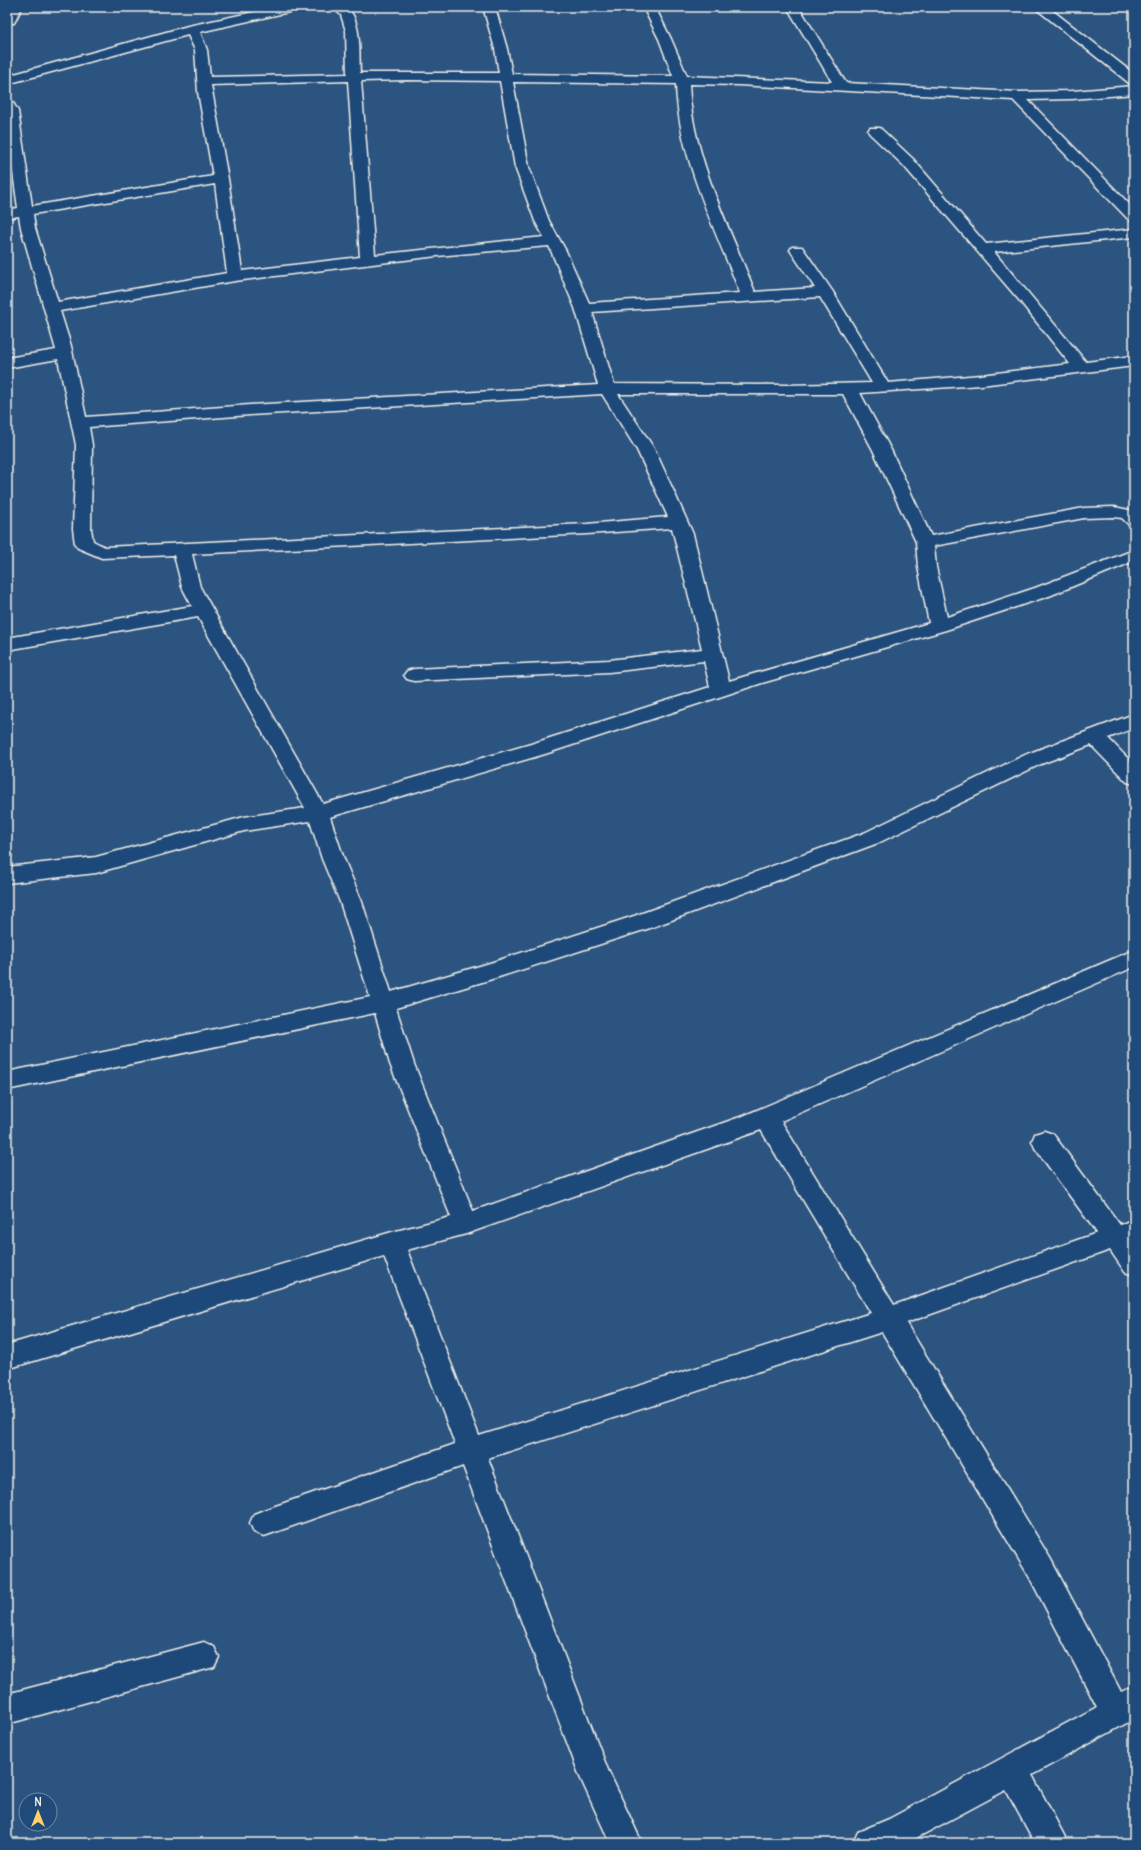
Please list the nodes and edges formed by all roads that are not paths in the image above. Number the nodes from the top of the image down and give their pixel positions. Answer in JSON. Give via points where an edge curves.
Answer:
{"nodes":[{"id":1,"x":16,"y":7,"type":"edge"},
{"id":2,"x":294,"y":7,"type":"edge"},
{"id":3,"x":338,"y":7,"type":"edge"},
{"id":4,"x":489,"y":7,"type":"edge"},
{"id":5,"x":649,"y":7,"type":"edge"},
{"id":6,"x":793,"y":7,"type":"edge"},
{"id":7,"x":1040,"y":7,"type":"edge"},
{"id":8,"x":10,"y":20,"type":"dead end"},
{"id":9,"x":192,"y":29,"type":"junction"},
{"id":10,"x":354,"y":77,"type":"junction"},
{"id":11,"x":507,"y":78,"type":"junction"},
{"id":12,"x":7,"y":80,"type":"edge"},
{"id":13,"x":1134,"y":80,"type":"edge"},
{"id":14,"x":204,"y":81,"type":"junction"},
{"id":15,"x":682,"y":81,"type":"junction"},
{"id":16,"x":842,"y":87,"type":"junction"},
{"id":17,"x":1134,"y":90,"type":"edge"},
{"id":18,"x":1017,"y":96,"type":"junction"},
{"id":19,"x":7,"y":104,"type":"edge"},
{"id":20,"x":875,"y":131,"type":"dead end"},
{"id":21,"x":221,"y":179,"type":"junction"},
{"id":22,"x":24,"y":211,"type":"junction"},
{"id":23,"x":7,"y":214,"type":"edge"},
{"id":24,"x":1134,"y":217,"type":"edge"},
{"id":25,"x":1134,"y":233,"type":"edge"},
{"id":26,"x":554,"y":241,"type":"junction"},
{"id":27,"x":981,"y":249,"type":"junction"},
{"id":28,"x":797,"y":250,"type":"dead end"},
{"id":29,"x":368,"y":261,"type":"junction"},
{"id":30,"x":235,"y":276,"type":"junction"},
{"id":31,"x":825,"y":292,"type":"junction"},
{"id":32,"x":750,"y":298,"type":"junction"},
{"id":33,"x":51,"y":308,"type":"junction"},
{"id":34,"x":583,"y":308,"type":"junction"},
{"id":35,"x":64,"y":353,"type":"junction"},
{"id":36,"x":1134,"y":361,"type":"edge"},
{"id":37,"x":7,"y":363,"type":"edge"},
{"id":38,"x":1082,"y":368,"type":"junction"},
{"id":39,"x":883,"y":388,"type":"junction"},
{"id":40,"x":607,"y":389,"type":"junction"},
{"id":41,"x":849,"y":389,"type":"junction"},
{"id":42,"x":79,"y":423,"type":"junction"},
{"id":43,"x":1134,"y":520,"type":"edge"},
{"id":44,"x":678,"y":522,"type":"junction"},
{"id":45,"x":925,"y":542,"type":"junction"},
{"id":46,"x":182,"y":550,"type":"junction"},
{"id":47,"x":1134,"y":555,"type":"edge"},
{"id":48,"x":204,"y":610,"type":"junction"},
{"id":49,"x":939,"y":626,"type":"junction"},
{"id":50,"x":7,"y":644,"type":"edge"},
{"id":51,"x":712,"y":654,"type":"junction"},
{"id":52,"x":414,"y":675,"type":"dead end"},
{"id":53,"x":721,"y":690,"type":"junction"},
{"id":54,"x":1134,"y":721,"type":"edge"},
{"id":55,"x":1094,"y":736,"type":"junction"},
{"id":56,"x":1134,"y":777,"type":"edge"},
{"id":57,"x":318,"y":812,"type":"junction"},
{"id":58,"x":7,"y":875,"type":"edge"},
{"id":59,"x":1134,"y":958,"type":"edge"},
{"id":60,"x":383,"y":1003,"type":"junction"},
{"id":61,"x":7,"y":1081,"type":"edge"},
{"id":62,"x":766,"y":1117,"type":"junction"},
{"id":63,"x":1044,"y":1141,"type":"dead end"},
{"id":64,"x":466,"y":1224,"type":"junction"},
{"id":65,"x":1124,"y":1234,"type":"edge"},
{"id":66,"x":392,"y":1243,"type":"junction"},
{"id":67,"x":1134,"y":1264,"type":"edge"},
{"id":68,"x":889,"y":1318,"type":"junction"},
{"id":69,"x":7,"y":1357,"type":"edge"},
{"id":70,"x":470,"y":1451,"type":"junction"},
{"id":71,"x":264,"y":1524,"type":"dead end"},
{"id":72,"x":204,"y":1657,"type":"dead end"},
{"id":73,"x":1125,"y":1707,"type":"edge"},
{"id":74,"x":7,"y":1709,"type":"edge"},
{"id":75,"x":1012,"y":1770,"type":"junction"},
{"id":76,"x":626,"y":1843,"type":"edge"},
{"id":77,"x":868,"y":1843,"type":"edge"},
{"id":78,"x":1052,"y":1843,"type":"edge"}],
"edges":[{"from":1,"to":8,"type":"street"},
{"from":2,"to":9,"type":"street"},
{"from":3,"to":10,"type":"street","via":[[347,13],[352,31]]},
{"from":4,"to":11,"type":"street"},
{"from":5,"to":15,"type":"street"},
{"from":6,"to":16,"type":"street"},
{"from":7,"to":13,"type":"street"},
{"from":9,"to":12,"type":"street"},
{"from":9,"to":14,"type":"street","via":[[201,50]]},
{"from":10,"to":11,"type":"street"},
{"from":10,"to":14,"type":"street"},
{"from":10,"to":29,"type":"street"},
{"from":11,"to":15,"type":"street"},
{"from":11,"to":26,"type":"street","via":[[522,167],[542,221]]},
{"from":14,"to":21,"type":"street"},
{"from":15,"to":16,"type":"street","via":[[739,81]]},
{"from":15,"to":32,"type":"street","via":[[683,108],[700,172]]},
{"from":16,"to":18,"type":"street"},
{"from":17,"to":18,"type":"street"},
{"from":18,"to":24,"type":"street"},
{"from":19,"to":22,"type":"street","via":[[11,110]]},
{"from":20,"to":27,"type":"street","via":[[908,162]]},
{"from":21,"to":22,"type":"street"},
{"from":21,"to":30,"type":"street"},
{"from":22,"to":23,"type":"street"},
{"from":22,"to":33,"type":"street"},
{"from":25,"to":27,"type":"street"},
{"from":26,"to":29,"type":"street"},
{"from":26,"to":34,"type":"street"},
{"from":27,"to":38,"type":"street"},
{"from":28,"to":31,"type":"street"},
{"from":29,"to":30,"type":"street"},
{"from":30,"to":33,"type":"street"},
{"from":31,"to":32,"type":"street"},
{"from":31,"to":39,"type":"street"},
{"from":32,"to":34,"type":"street"},
{"from":33,"to":35,"type":"street"},
{"from":34,"to":40,"type":"street"},
{"from":35,"to":37,"type":"street"},
{"from":35,"to":42,"type":"street"},
{"from":36,"to":38,"type":"street"},
{"from":38,"to":39,"type":"street"},
{"from":39,"to":41,"type":"street"},
{"from":40,"to":41,"type":"street"},
{"from":40,"to":42,"type":"street"},
{"from":40,"to":44,"type":"street","via":[[646,450]]},
{"from":41,"to":45,"type":"street"},
{"from":42,"to":46,"type":"street","via":[[84,445],[84,544],[102,553]]},
{"from":43,"to":45,"type":"street","via":[[1127,514],[1084,512]]},
{"from":44,"to":46,"type":"street"},
{"from":44,"to":51,"type":"street","via":[[684,534]]},
{"from":45,"to":49,"type":"street","via":[[927,567]]},
{"from":46,"to":48,"type":"street","via":[[190,587]]},
{"from":47,"to":49,"type":"street","via":[[1042,592]]},
{"from":48,"to":50,"type":"street"},
{"from":48,"to":57,"type":"street"},
{"from":49,"to":53,"type":"street"},
{"from":51,"to":52,"type":"street","via":[[610,666]]},
{"from":51,"to":53,"type":"street"},
{"from":53,"to":57,"type":"street","via":[[538,749]]},
{"from":54,"to":55,"type":"street"},
{"from":55,"to":56,"type":"street"},
{"from":55,"to":60,"type":"street","via":[[1034,759],[871,838],[642,922]]},
{"from":57,"to":58,"type":"street","via":[[244,824],[96,865]]},
{"from":57,"to":60,"type":"street","via":[[333,859],[351,902]]},
{"from":59,"to":62,"type":"street"},
{"from":60,"to":61,"type":"street"},
{"from":60,"to":64,"type":"street","via":[[402,1064]]},
{"from":62,"to":64,"type":"street"},
{"from":62,"to":68,"type":"street"},
{"from":63,"to":65,"type":"street"},
{"from":64,"to":66,"type":"street"},
{"from":65,"to":67,"type":"street"},
{"from":65,"to":68,"type":"street"},
{"from":66,"to":69,"type":"street"},
{"from":66,"to":70,"type":"street"},
{"from":68,"to":70,"type":"street","via":[[840,1336]]},
{"from":68,"to":73,"type":"street"},
{"from":70,"to":71,"type":"street"},
{"from":70,"to":76,"type":"street","via":[[596,1777]]},
{"from":72,"to":74,"type":"street"},
{"from":73,"to":75,"type":"street"},
{"from":75,"to":77,"type":"street","via":[[900,1830]]},
{"from":75,"to":78,"type":"street"}]}
